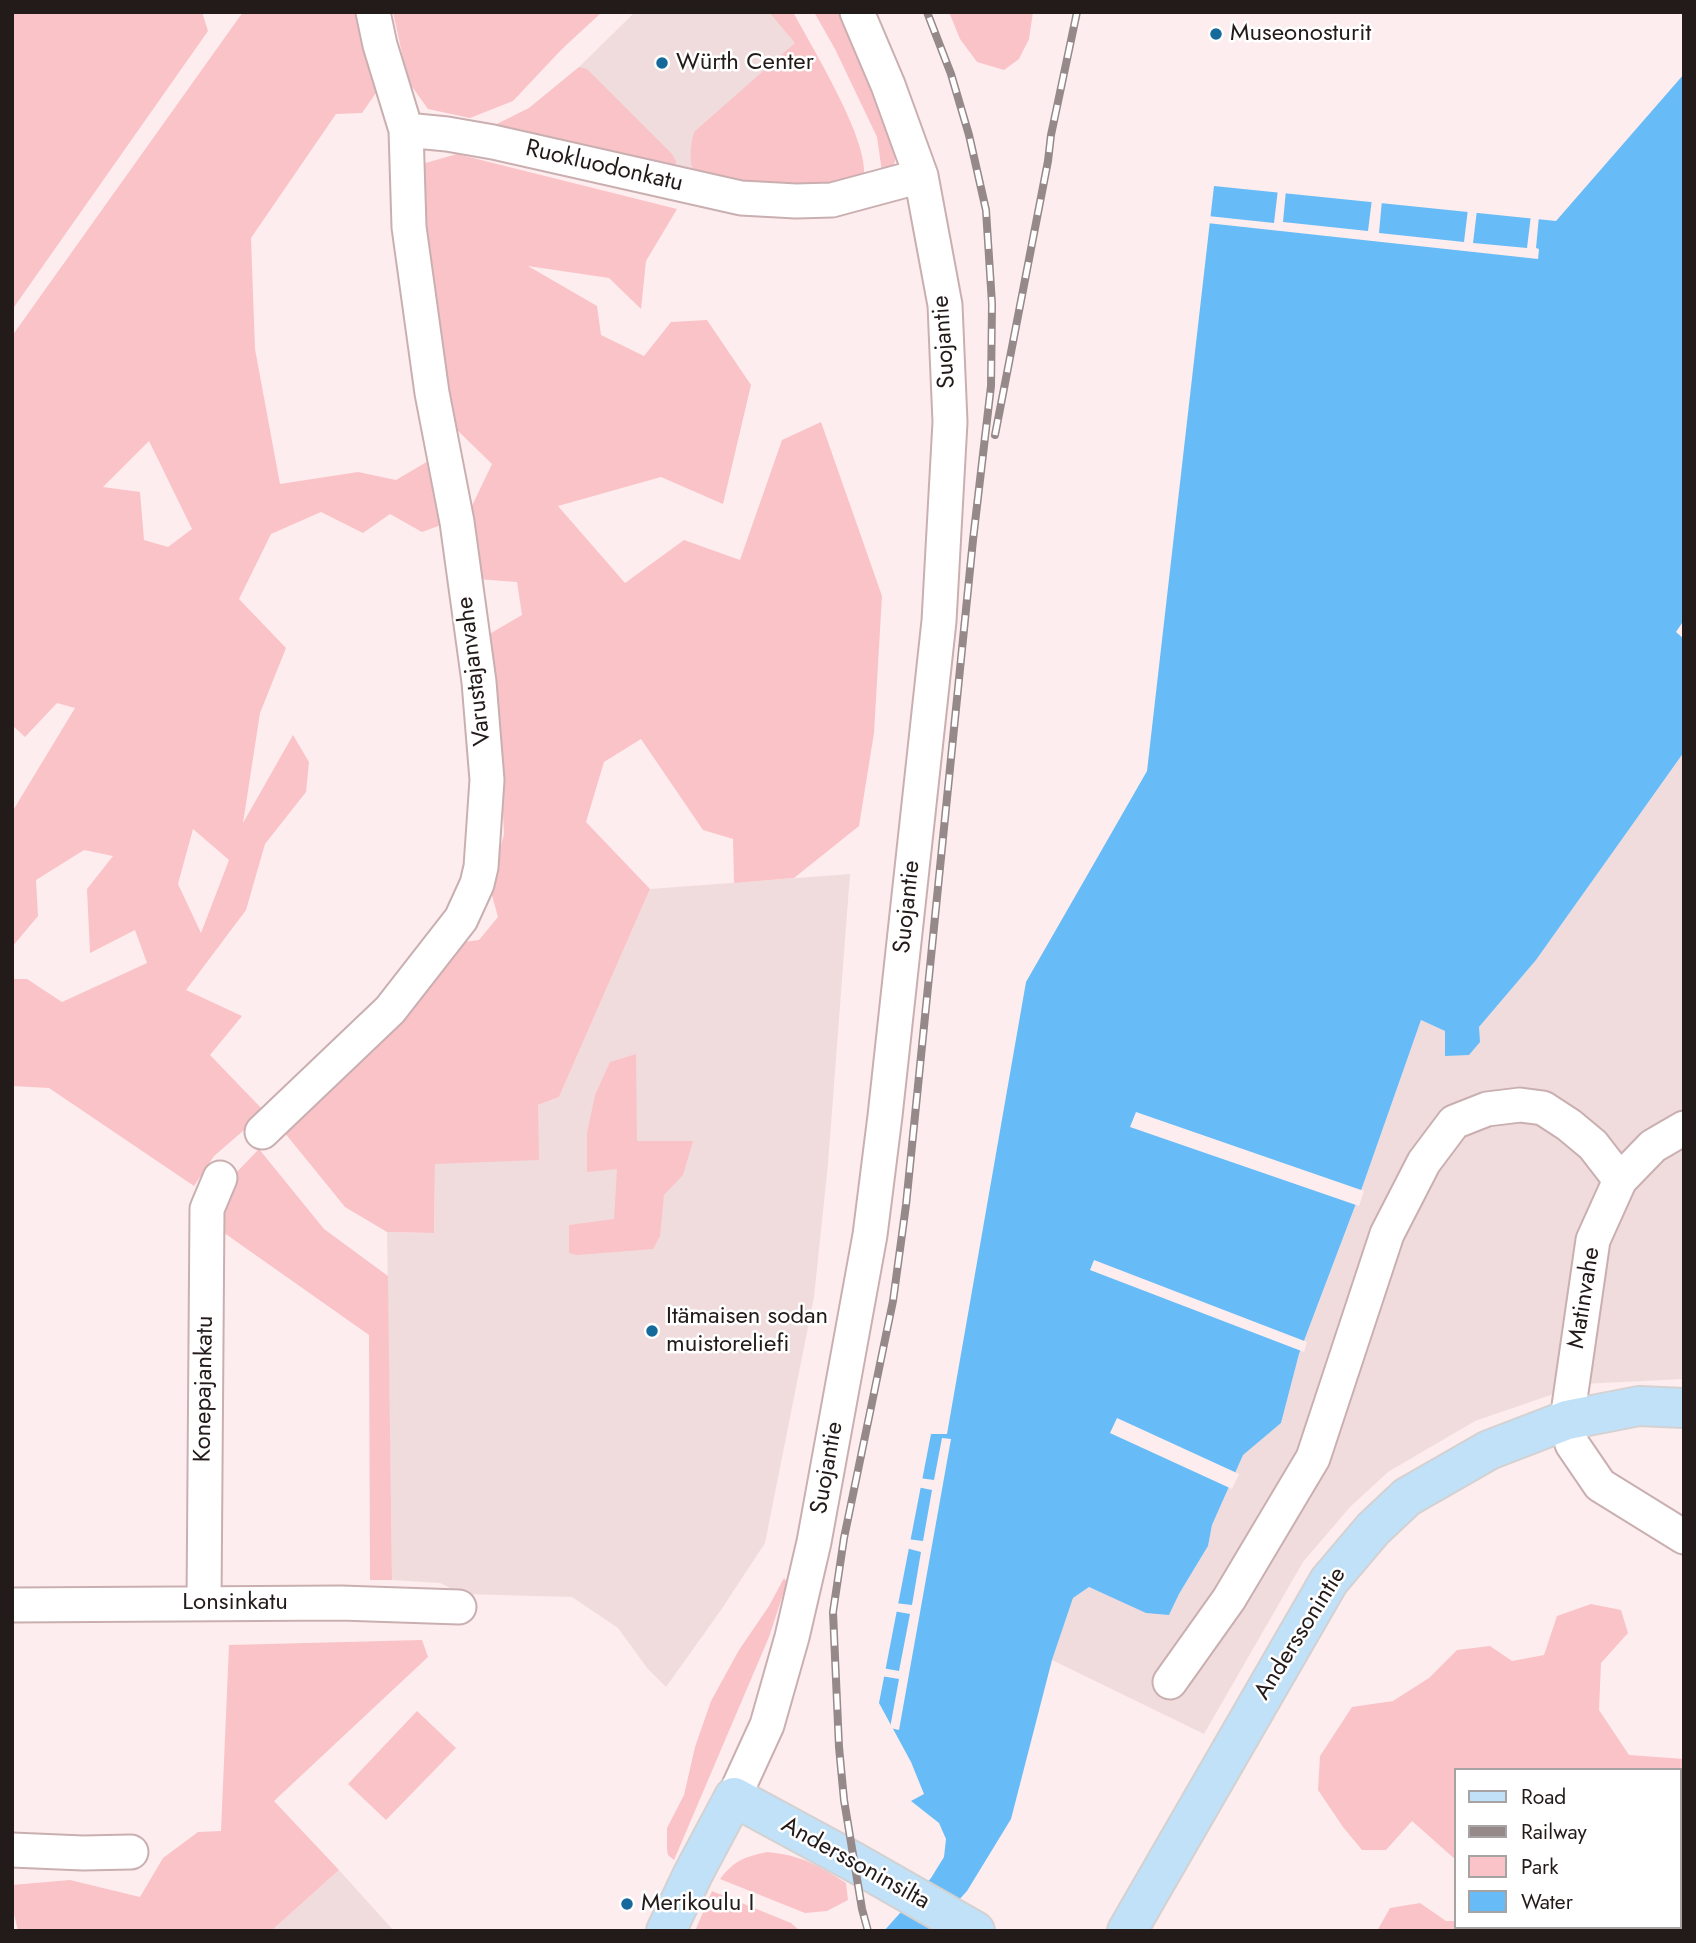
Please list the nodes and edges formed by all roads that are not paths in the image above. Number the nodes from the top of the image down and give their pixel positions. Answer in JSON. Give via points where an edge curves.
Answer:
{"nodes":[{"id":1,"x":373,"y":12,"type":"edge"},
{"id":2,"x":858,"y":12,"type":"edge"},
{"id":3,"x":406,"y":130,"type":"junction"},
{"id":4,"x":921,"y":176,"type":"junction"},
{"id":5,"x":1684,"y":1128,"type":"edge"},
{"id":6,"x":262,"y":1132,"type":"dead end"},
{"id":7,"x":220,"y":1178,"type":"dead end"},
{"id":8,"x":1620,"y":1180,"type":"junction"},
{"id":9,"x":1684,"y":1408,"type":"edge"},
{"id":10,"x":1567,"y":1420,"type":"junction"},
{"id":11,"x":1684,"y":1537,"type":"edge"},
{"id":12,"x":204,"y":1603,"type":"junction"},
{"id":13,"x":12,"y":1605,"type":"edge"},
{"id":14,"x":459,"y":1607,"type":"dead end"},
{"id":15,"x":1170,"y":1682,"type":"dead end"},
{"id":16,"x":734,"y":1797,"type":"junction"},
{"id":17,"x":12,"y":1850,"type":"edge"},
{"id":18,"x":131,"y":1852,"type":"dead end"},
{"id":19,"x":965,"y":1926,"type":"edge"},
{"id":20,"x":666,"y":1931,"type":"edge"},
{"id":21,"x":1127,"y":1931,"type":"edge"}],
"edges":[{"from":1,"to":3,"type":"street"},
{"from":2,"to":4,"type":"street","name":"Suojantie"},
{"from":3,"to":4,"type":"street","name":"Ruokluodonkatu","via":[[494,142],[741,198],[832,200]]},
{"from":3,"to":6,"type":"street","name":"Varustajanvahe","via":[[409,227],[479,682],[487,780],[481,867],[461,919],[390,1010]]},
{"from":4,"to":16,"type":"street","name":"Suojantie","via":[[945,305],[950,422],[939,621],[887,1102],[870,1235],[814,1542],[766,1725]]},
{"from":5,"to":8,"type":"street","name":"Matinvahe","via":[[1653,1146]]},
{"from":7,"to":12,"type":"street","name":"Konepajankatu","via":[[207,1209]]},
{"from":8,"to":10,"type":"street","name":"Matinvahe","via":[[1592,1240]]},
{"from":8,"to":15,"type":"street","via":[[1593,1146],[1543,1108],[1487,1109],[1454,1122],[1424,1162],[1387,1234],[1313,1458],[1229,1599]]},
{"from":9,"to":10,"type":"main road","name":"Anderssonintie","via":[[1639,1406]]},
{"from":10,"to":11,"type":"street","via":[[1572,1444],[1600,1485]]},
{"from":10,"to":21,"type":"main road","name":"Anderssonintie","via":[[1489,1450],[1407,1497],[1373,1529],[1329,1581]]},
{"from":12,"to":13,"type":"street","name":"Lonsinkatu"},
{"from":12,"to":14,"type":"street","name":"Lonsinkatu"},
{"from":16,"to":19,"type":"main road","name":"Anderssoninsilta"},
{"from":16,"to":20,"type":"main road"},
{"from":17,"to":18,"type":"street"}]}
